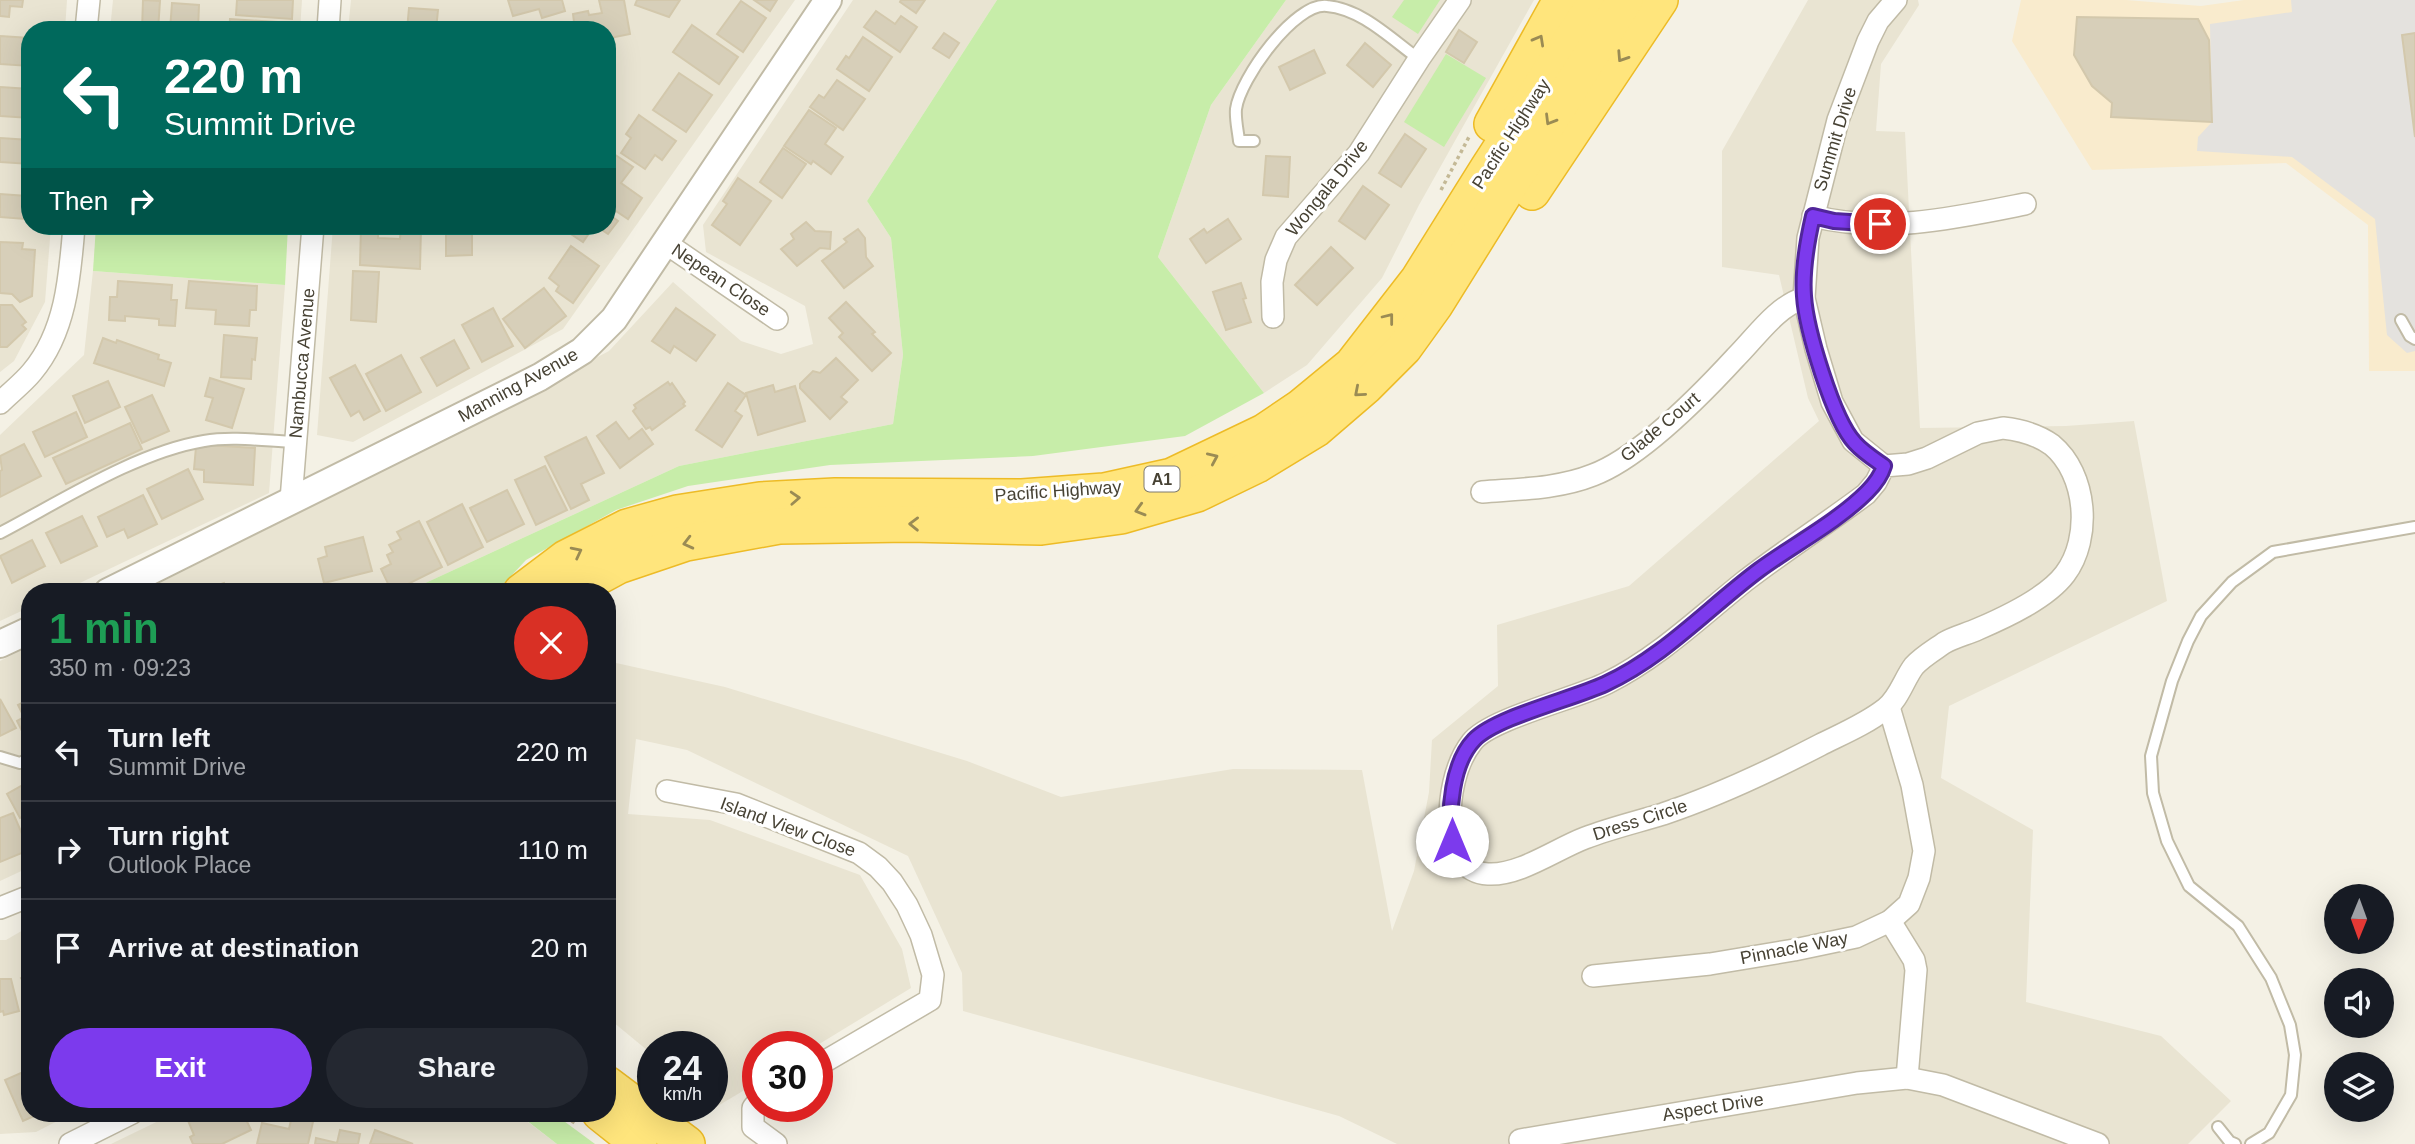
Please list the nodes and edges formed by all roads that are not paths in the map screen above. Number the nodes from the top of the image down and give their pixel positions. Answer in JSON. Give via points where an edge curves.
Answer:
{"nodes":[{"id":1,"x":89,"y":0,"type":"edge"},
{"id":2,"x":330,"y":0,"type":"edge"},
{"id":3,"x":828,"y":0,"type":"edge"},
{"id":4,"x":1460,"y":0,"type":"edge"},
{"id":5,"x":1561,"y":0,"type":"edge"},
{"id":6,"x":1597,"y":0,"type":"edge"},
{"id":7,"x":1626,"y":0,"type":"edge"},
{"id":8,"x":1660,"y":0,"type":"edge"},
{"id":9,"x":1896,"y":0,"type":"edge"},
{"id":10,"x":87,"y":21,"type":"edge"},
{"id":11,"x":329,"y":21,"type":"edge"},
{"id":12,"x":1419,"y":59,"type":"junction"},
{"id":13,"x":1254,"y":141,"type":"dead end"},
{"id":14,"x":1488,"y":168,"type":"junction"},
{"id":15,"x":2025,"y":204,"type":"dead end"},
{"id":16,"x":1813,"y":216,"type":"junction"},
{"id":17,"x":1489,"y":221,"type":"junction"},
{"id":18,"x":73,"y":235,"type":"edge"},
{"id":19,"x":312,"y":235,"type":"edge"},
{"id":20,"x":664,"y":242,"type":"junction"},
{"id":21,"x":1804,"y":298,"type":"junction"},
{"id":22,"x":1273,"y":317,"type":"dead end"},
{"id":23,"x":777,"y":319,"type":"dead end"},
{"id":24,"x":2401,"y":320,"type":"dead end"},
{"id":25,"x":2415,"y":340,"type":"edge"},
{"id":26,"x":0,"y":403,"type":"edge"},
{"id":27,"x":295,"y":442,"type":"junction"},
{"id":28,"x":1884,"y":466,"type":"junction"},
{"id":29,"x":1482,"y":492,"type":"dead end"},
{"id":30,"x":291,"y":499,"type":"junction"},
{"id":31,"x":2415,"y":527,"type":"edge"},
{"id":32,"x":0,"y":533,"type":"edge"},
{"id":33,"x":126,"y":583,"type":"edge"},
{"id":34,"x":533,"y":583,"type":"edge"},
{"id":35,"x":587,"y":583,"type":"edge"},
{"id":36,"x":21,"y":634,"type":"edge"},
{"id":37,"x":0,"y":644,"type":"edge"},
{"id":38,"x":1889,"y":707,"type":"junction"},
{"id":39,"x":0,"y":757,"type":"edge"},
{"id":40,"x":21,"y":762,"type":"edge"},
{"id":41,"x":667,"y":791,"type":"dead end"},
{"id":42,"x":21,"y":900,"type":"edge"},
{"id":43,"x":0,"y":908,"type":"edge"},
{"id":44,"x":1890,"y":921,"type":"junction"},
{"id":45,"x":1593,"y":976,"type":"dead end"},
{"id":46,"x":833,"y":1057,"type":"edge"},
{"id":47,"x":1907,"y":1078,"type":"junction"},
{"id":48,"x":616,"y":1091,"type":"edge"},
{"id":49,"x":114,"y":1122,"type":"edge"},
{"id":50,"x":611,"y":1122,"type":"edge"},
{"id":51,"x":753,"y":1122,"type":"edge"},
{"id":52,"x":2218,"y":1127,"type":"dead end"},
{"id":53,"x":1520,"y":1140,"type":"dead end"},
{"id":54,"x":69,"y":1144,"type":"edge"},
{"id":55,"x":639,"y":1144,"type":"edge"},
{"id":56,"x":687,"y":1144,"type":"edge"},
{"id":57,"x":776,"y":1144,"type":"edge"},
{"id":58,"x":2098,"y":1144,"type":"edge"},
{"id":59,"x":2235,"y":1144,"type":"edge"},
{"id":60,"x":2251,"y":1144,"type":"edge"}],
"edges":[{"from":1,"to":10,"type":"street"},
{"from":2,"to":11,"type":"street"},
{"from":3,"to":20,"type":"street","name":"Manning Avenue"},
{"from":4,"to":12,"type":"street","name":"Wongala Drive"},
{"from":14,"to":5,"type":"highway","one_way":true,"via":[[1486,134]]},
{"from":6,"to":14,"type":"highway","name":"Pacific Highway","number":"A1"},
{"from":7,"to":17,"type":"highway","name":"Pacific Highway","number":"A1","one_way":true},
{"from":8,"to":17,"type":"highway","one_way":true,"via":[[1534,191]]},
{"from":9,"to":16,"type":"street","name":"Summit Drive","via":[[1868,41],[1838,120]]},
{"from":12,"to":13,"type":"lane","via":[[1353,11],[1325,5],[1305,11],[1251,72],[1236,108],[1239,141]]},
{"from":12,"to":22,"type":"street","name":"Wongala Drive","via":[[1359,153],[1286,237],[1272,282]]},
{"from":34,"to":14,"type":"highway","name":"Pacific Highway","number":"A1","one_way":true,"via":[[566,558],[627,527],[677,513],[760,500],[835,496],[1022,497],[1104,491],[1172,476],[1264,432],[1352,365],[1418,280]]},
{"from":15,"to":16,"type":"street","via":[[1898,224]]},
{"from":16,"to":21,"type":"street","name":"Summit Drive"},
{"from":17,"to":35,"type":"highway","name":"Pacific Highway","number":"A1","one_way":true,"via":[[1404,348],[1366,386],[1316,429],[1197,494],[1121,516],[1041,527],[779,526],[686,543],[618,566]]},
{"from":18,"to":26,"type":"street","via":[[61,320],[33,372]]},
{"from":19,"to":27,"type":"street","name":"Nambucca Avenue"},
{"from":20,"to":23,"type":"street","name":"Nepean Close"},
{"from":20,"to":30,"type":"street","name":"Manning Avenue","via":[[614,319],[582,351],[540,377]]},
{"from":21,"to":28,"type":"street","name":"Summit Drive","via":[[1832,402],[1853,441]]},
{"from":21,"to":29,"type":"street","name":"Glade Court","via":[[1784,308],[1711,384],[1612,467],[1559,484]]},
{"from":24,"to":25,"type":"lane"},
{"from":27,"to":30,"type":"street","name":"Nambucca Avenue"},
{"from":27,"to":32,"type":"lane","via":[[208,440],[174,447]]},
{"from":28,"to":38,"type":"street","name":"Dress Circle","via":[[1927,458],[1978,433],[2003,428],[2025,431],[2050,443],[2066,459],[2082,509],[2080,547],[2048,593],[1931,652],[1916,663]]},
{"from":28,"to":38,"type":"street","name":"Dress Circle","via":[[1866,494],[1757,572],[1665,648],[1607,683],[1487,728],[1472,741],[1455,776],[1452,841],[1470,870],[1511,872],[1582,839],[1723,791],[1799,757]]},
{"from":30,"to":33,"type":"street","name":"Manning Avenue"},
{"from":31,"to":60,"type":"lane","via":[[2273,552],[2232,582],[2201,616],[2188,640],[2151,756],[2153,793],[2167,841],[2189,886],[2238,926],[2271,978],[2290,1025],[2295,1055],[2291,1095],[2269,1133]]},
{"from":36,"to":37,"type":"street"},
{"from":38,"to":44,"type":"street","name":"Pinnacle Way","via":[[1912,785],[1924,851],[1909,904]]},
{"from":39,"to":40,"type":"lane"},
{"from":41,"to":46,"type":"street","name":"Island View Close","via":[[736,804],[859,853],[892,882],[907,905],[933,975],[930,1000]]},
{"from":42,"to":43,"type":"street"},
{"from":44,"to":45,"type":"street","name":"Pinnacle Way","via":[[1856,937],[1794,950]]},
{"from":44,"to":47,"type":"street","via":[[1916,970]]},
{"from":47,"to":53,"type":"street","name":"Aspect Drive"},
{"from":47,"to":58,"type":"street","name":"Aspect Drive","via":[[1943,1085]]},
{"from":48,"to":56,"type":"highway"},
{"from":49,"to":54,"type":"street"},
{"from":50,"to":55,"type":"highway"},
{"from":51,"to":57,"type":"street","via":[[760,1134]]},
{"from":52,"to":59,"type":"lane"}]}
